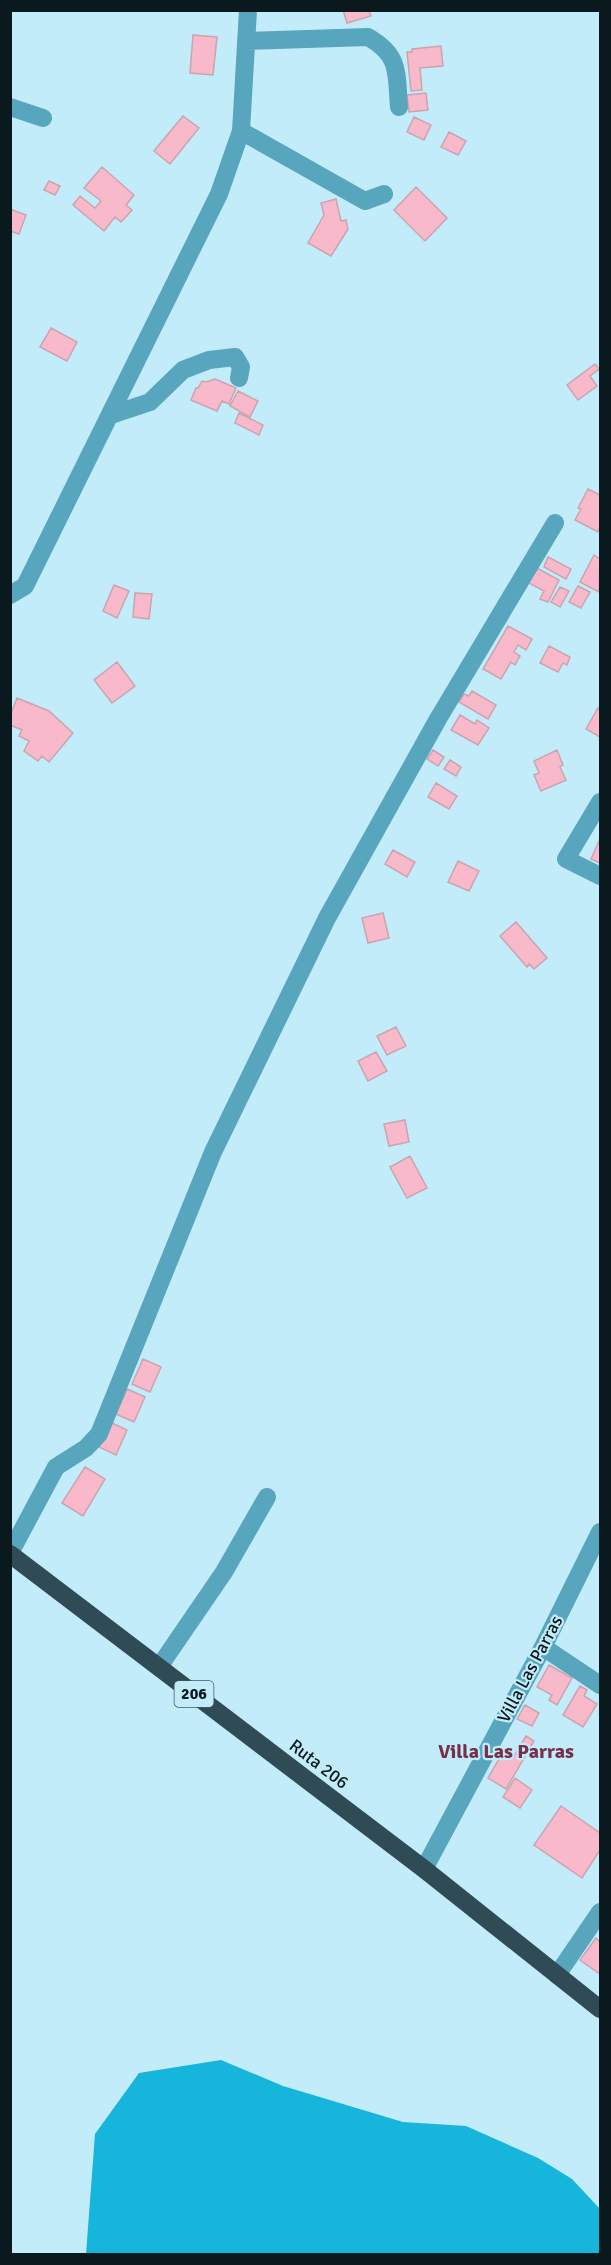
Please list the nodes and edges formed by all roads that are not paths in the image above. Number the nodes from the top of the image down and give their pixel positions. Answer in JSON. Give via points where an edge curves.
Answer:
{"nodes":[{"id":1,"x":248,"y":10,"type":"edge"},
{"id":2,"x":246,"y":41,"type":"junction"},
{"id":3,"x":10,"y":106,"type":"edge"},
{"id":4,"x":399,"y":107,"type":"dead end"},
{"id":5,"x":43,"y":118,"type":"dead end"},
{"id":6,"x":241,"y":131,"type":"junction"},
{"id":7,"x":384,"y":194,"type":"dead end"},
{"id":8,"x":239,"y":378,"type":"dead end"},
{"id":9,"x":111,"y":415,"type":"junction"},
{"id":10,"x":555,"y":523,"type":"dead end"},
{"id":11,"x":10,"y":595,"type":"edge"},
{"id":12,"x":600,"y":802,"type":"edge"},
{"id":13,"x":600,"y":876,"type":"edge"},
{"id":14,"x":267,"y":1497,"type":"dead end"},
{"id":15,"x":600,"y":1532,"type":"edge"},
{"id":16,"x":10,"y":1553,"type":"edge"},
{"id":17,"x":543,"y":1647,"type":"junction"},
{"id":18,"x":159,"y":1667,"type":"junction"},
{"id":19,"x":600,"y":1685,"type":"edge"},
{"id":20,"x":424,"y":1869,"type":"junction"},
{"id":21,"x":600,"y":1911,"type":"edge"},
{"id":22,"x":557,"y":1975,"type":"junction"},
{"id":23,"x":600,"y":2008,"type":"edge"}],
"edges":[{"from":1,"to":2,"type":"street"},
{"from":2,"to":4,"type":"street","via":[[368,37],[382,45],[396,64]]},
{"from":2,"to":6,"type":"street"},
{"from":3,"to":5,"type":"street"},
{"from":6,"to":7,"type":"street","via":[[365,201]]},
{"from":6,"to":9,"type":"street","via":[[219,194]]},
{"from":8,"to":9,"type":"street","via":[[241,367],[235,357],[209,360],[183,370],[150,402]]},
{"from":9,"to":11,"type":"street","via":[[25,586]]},
{"from":10,"to":16,"type":"street","via":[[438,719],[327,918],[213,1152],[99,1434],[86,1448],[56,1467]]},
{"from":12,"to":13,"type":"street","via":[[566,859]]},
{"from":14,"to":18,"type":"street","via":[[224,1572]]},
{"from":15,"to":17,"type":"street","name":"Villa Las Parras"},
{"from":16,"to":18,"type":"highway","name":"Ruta 206","number":"206"},
{"from":17,"to":19,"type":"street"},
{"from":17,"to":20,"type":"street","name":"Villa Las Parras"},
{"from":18,"to":20,"type":"highway","name":"Ruta 206","number":"206"},
{"from":20,"to":22,"type":"highway","name":"Ruta 206","number":"206"},
{"from":21,"to":22,"type":"street"},
{"from":22,"to":23,"type":"highway","name":"Ruta 206","number":"206"}]}
